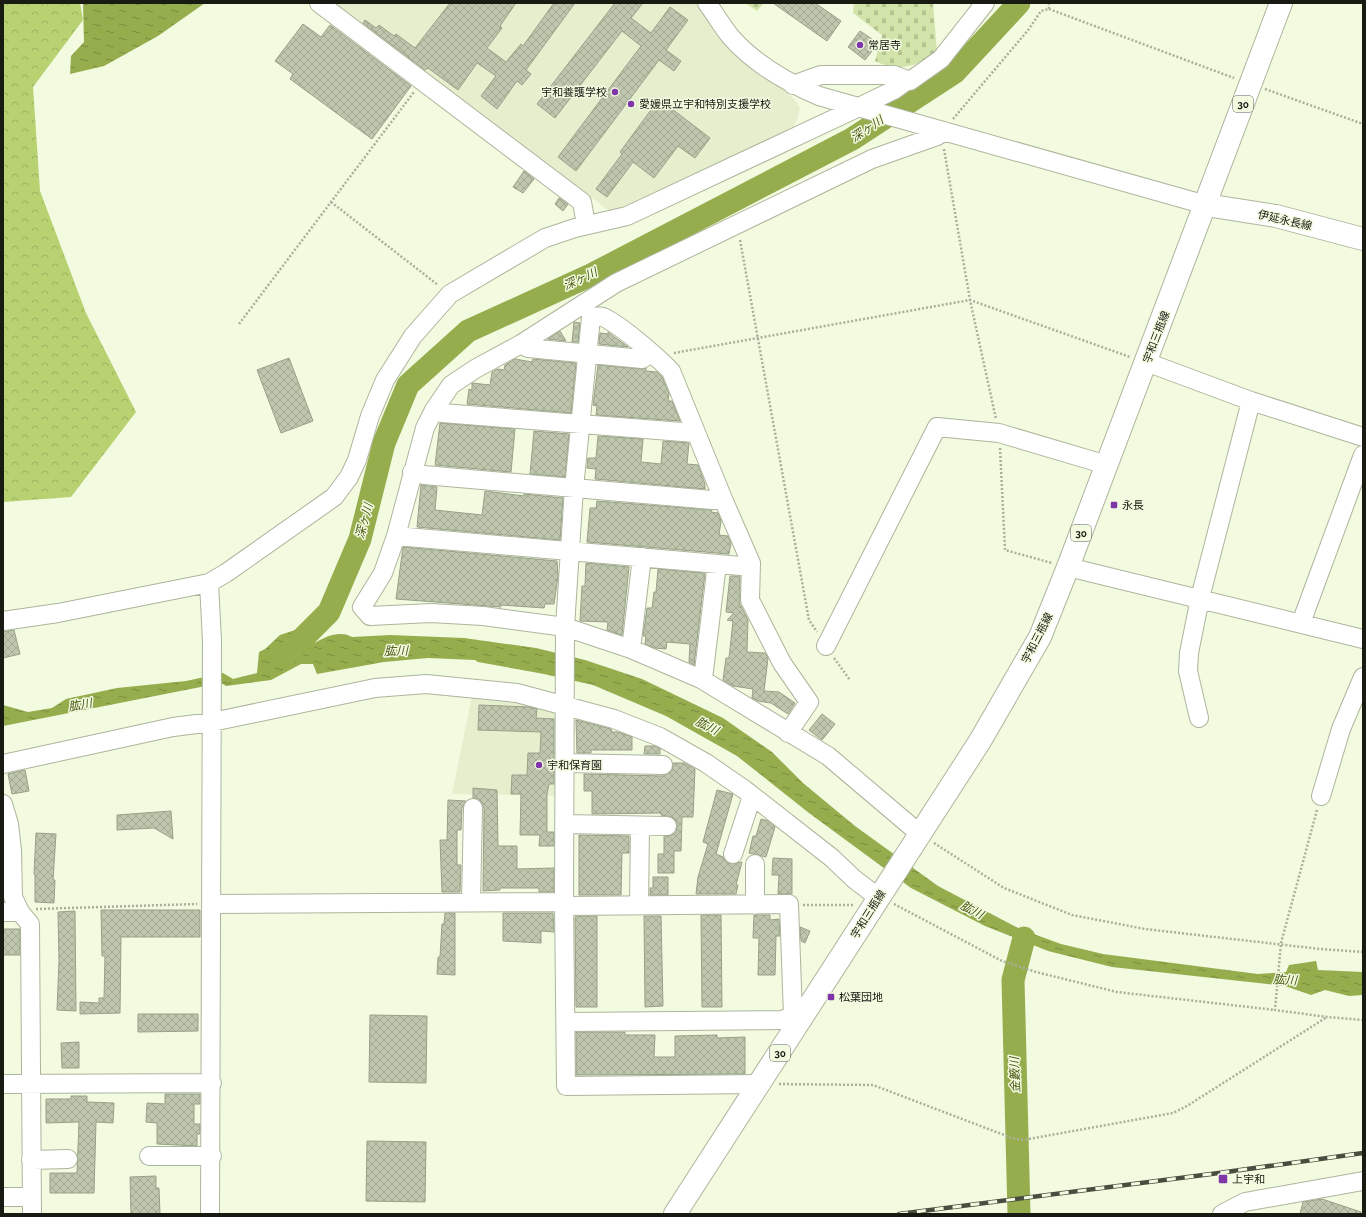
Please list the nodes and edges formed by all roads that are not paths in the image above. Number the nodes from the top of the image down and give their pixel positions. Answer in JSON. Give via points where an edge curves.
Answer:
{"nodes":[{"id":1,"x":319,"y":3,"type":"edge"},
{"id":2,"x":707,"y":3,"type":"edge"},
{"id":3,"x":986,"y":3,"type":"edge"},
{"id":4,"x":1281,"y":3,"type":"edge"},
{"id":5,"x":908,"y":80,"type":"junction"},
{"id":6,"x":792,"y":85,"type":"junction"},
{"id":7,"x":863,"y":109,"type":"junction"},
{"id":8,"x":938,"y":130,"type":"junction"},
{"id":9,"x":1206,"y":205,"type":"junction"},
{"id":10,"x":586,"y":226,"type":"junction"},
{"id":11,"x":1363,"y":239,"type":"edge"},
{"id":12,"x":573,"y":310,"type":"junction"},
{"id":13,"x":591,"y":317,"type":"junction"},
{"id":14,"x":522,"y":344,"type":"junction"},
{"id":15,"x":586,"y":354,"type":"junction"},
{"id":16,"x":656,"y":357,"type":"junction"},
{"id":17,"x":1146,"y":362,"type":"junction"},
{"id":18,"x":1251,"y":401,"type":"junction"},
{"id":19,"x":434,"y":410,"type":"junction"},
{"id":20,"x":580,"y":423,"type":"junction"},
{"id":21,"x":696,"y":432,"type":"junction"},
{"id":22,"x":1363,"y":437,"type":"edge"},
{"id":23,"x":1363,"y":455,"type":"edge"},
{"id":24,"x":1107,"y":465,"type":"junction"},
{"id":25,"x":412,"y":472,"type":"junction"},
{"id":26,"x":574,"y":488,"type":"junction"},
{"id":27,"x":723,"y":499,"type":"junction"},
{"id":28,"x":396,"y":536,"type":"junction"},
{"id":29,"x":570,"y":551,"type":"junction"},
{"id":30,"x":642,"y":557,"type":"junction"},
{"id":31,"x":750,"y":563,"type":"junction"},
{"id":32,"x":717,"y":564,"type":"junction"},
{"id":33,"x":1068,"y":567,"type":"junction"},
{"id":34,"x":209,"y":583,"type":"junction"},
{"id":35,"x":1200,"y":598,"type":"junction"},
{"id":36,"x":3,"y":621,"type":"edge"},
{"id":37,"x":1301,"y":623,"type":"junction"},
{"id":38,"x":565,"y":634,"type":"junction"},
{"id":39,"x":1363,"y":639,"type":"edge"},
{"id":40,"x":826,"y":646,"type":"road end"},
{"id":41,"x":631,"y":648,"type":"junction"},
{"id":42,"x":1363,"y":677,"type":"edge"},
{"id":43,"x":701,"y":679,"type":"junction"},
{"id":44,"x":565,"y":703,"type":"junction"},
{"id":45,"x":211,"y":718,"type":"junction"},
{"id":46,"x":1199,"y":718,"type":"dead end"},
{"id":47,"x":788,"y":733,"type":"junction"},
{"id":48,"x":565,"y":763,"type":"junction"},
{"id":49,"x":3,"y":764,"type":"edge"},
{"id":50,"x":663,"y":765,"type":"dead end"},
{"id":51,"x":752,"y":796,"type":"junction"},
{"id":52,"x":1322,"y":796,"type":"road end"},
{"id":53,"x":3,"y":804,"type":"edge"},
{"id":54,"x":473,"y":808,"type":"dead end"},
{"id":55,"x":564,"y":824,"type":"junction"},
{"id":56,"x":6,"y":825,"type":"edge"},
{"id":57,"x":640,"y":826,"type":"junction"},
{"id":58,"x":667,"y":826,"type":"dead end"},
{"id":59,"x":918,"y":837,"type":"junction"},
{"id":60,"x":732,"y":854,"type":"dead end"},
{"id":61,"x":756,"y":864,"type":"dead end"},
{"id":62,"x":879,"y":898,"type":"junction"},
{"id":63,"x":471,"y":902,"type":"junction"},
{"id":64,"x":212,"y":904,"type":"junction"},
{"id":65,"x":564,"y":904,"type":"junction"},
{"id":66,"x":639,"y":905,"type":"junction"},
{"id":67,"x":754,"y":905,"type":"junction"},
{"id":68,"x":11,"y":912,"type":"edge"},
{"id":69,"x":798,"y":1017,"type":"junction"},
{"id":70,"x":566,"y":1022,"type":"junction"},
{"id":71,"x":212,"y":1083,"type":"junction"},
{"id":72,"x":3,"y":1084,"type":"edge"},
{"id":73,"x":31,"y":1084,"type":"junction"},
{"id":74,"x":760,"y":1084,"type":"junction"},
{"id":75,"x":149,"y":1156,"type":"dead end"},
{"id":76,"x":212,"y":1156,"type":"junction"},
{"id":77,"x":68,"y":1159,"type":"dead end"},
{"id":78,"x":31,"y":1160,"type":"junction"},
{"id":79,"x":1363,"y":1181,"type":"edge"},
{"id":80,"x":3,"y":1197,"type":"edge"},
{"id":81,"x":32,"y":1206,"type":"edge"},
{"id":82,"x":210,"y":1214,"type":"edge"},
{"id":83,"x":676,"y":1214,"type":"edge"},
{"id":84,"x":1222,"y":1214,"type":"edge"}],
"edges":[{"from":1,"to":10,"type":"street","via":[[582,202]]},
{"from":2,"to":6,"type":"street","via":[[731,36],[762,65]]},
{"from":3,"to":5,"type":"street","via":[[941,58],[921,74]]},
{"from":4,"to":9,"type":"main road","name":"宇和三瓶線","number":"30"},
{"from":5,"to":6,"type":"street","via":[[894,75],[821,75]]},
{"from":5,"to":7,"type":"street"},
{"from":6,"to":7,"type":"street"},
{"from":7,"to":8,"type":"street"},
{"from":7,"to":10,"type":"street","via":[[627,216]]},
{"from":8,"to":9,"type":"street"},
{"from":8,"to":12,"type":"street","via":[[937,136],[872,159],[616,283]]},
{"from":9,"to":11,"type":"main road","name":"伊延永長線","via":[[1276,216]]},
{"from":9,"to":17,"type":"main road","name":"宇和三瓶線","number":"30"},
{"from":10,"to":34,"type":"street","via":[[545,238],[450,294],[413,336],[385,380],[370,416],[357,460],[334,498]]},
{"from":12,"to":13,"type":"street"},
{"from":12,"to":14,"type":"street"},
{"from":13,"to":15,"type":"street"},
{"from":13,"to":16,"type":"street","via":[[602,316]]},
{"from":14,"to":15,"type":"street","via":[[528,348]]},
{"from":14,"to":19,"type":"street","via":[[451,385]]},
{"from":15,"to":16,"type":"street"},
{"from":15,"to":20,"type":"street"},
{"from":16,"to":21,"type":"street","via":[[671,371],[678,383]]},
{"from":17,"to":18,"type":"street"},
{"from":17,"to":24,"type":"main road","name":"宇和三瓶線","number":"30"},
{"from":18,"to":22,"type":"street"},
{"from":18,"to":35,"type":"street"},
{"from":19,"to":20,"type":"street","via":[[442,413]]},
{"from":19,"to":25,"type":"street","via":[[425,428]]},
{"from":20,"to":21,"type":"street"},
{"from":20,"to":26,"type":"street"},
{"from":21,"to":27,"type":"street"},
{"from":23,"to":37,"type":"street"},
{"from":24,"to":33,"type":"main road","name":"宇和三瓶線","number":"30"},
{"from":24,"to":40,"type":"street","via":[[999,433],[937,427]]},
{"from":25,"to":26,"type":"street"},
{"from":25,"to":28,"type":"street"},
{"from":26,"to":27,"type":"street"},
{"from":26,"to":29,"type":"street"},
{"from":27,"to":31,"type":"street"},
{"from":28,"to":29,"type":"street"},
{"from":28,"to":38,"type":"street","via":[[383,573],[362,607],[370,616],[431,613],[483,616]]},
{"from":29,"to":30,"type":"street"},
{"from":29,"to":38,"type":"street"},
{"from":30,"to":32,"type":"street"},
{"from":30,"to":41,"type":"street"},
{"from":31,"to":32,"type":"street","via":[[741,566]]},
{"from":31,"to":47,"type":"street","via":[[750,600],[782,664],[809,702]]},
{"from":32,"to":43,"type":"street"},
{"from":33,"to":35,"type":"street"},
{"from":33,"to":59,"type":"main road","name":"宇和三瓶線","number":"30","via":[[1040,637],[980,741]]},
{"from":34,"to":36,"type":"street","via":[[58,613]]},
{"from":34,"to":45,"type":"street","via":[[212,641]]},
{"from":35,"to":37,"type":"street"},
{"from":35,"to":46,"type":"street","via":[[1188,670]]},
{"from":37,"to":39,"type":"street"},
{"from":38,"to":41,"type":"street"},
{"from":38,"to":44,"type":"street"},
{"from":41,"to":43,"type":"street"},
{"from":42,"to":52,"type":"street","via":[[1341,729]]},
{"from":43,"to":47,"type":"street"},
{"from":44,"to":45,"type":"street","via":[[517,693],[426,684],[375,688]]},
{"from":44,"to":48,"type":"street"},
{"from":44,"to":51,"type":"street","via":[[660,737],[706,763]]},
{"from":45,"to":49,"type":"street"},
{"from":45,"to":64,"type":"street"},
{"from":47,"to":59,"type":"street","via":[[828,756]]},
{"from":48,"to":50,"type":"street"},
{"from":48,"to":55,"type":"street"},
{"from":51,"to":60,"type":"street"},
{"from":51,"to":62,"type":"street"},
{"from":53,"to":56,"type":"street"},
{"from":54,"to":63,"type":"street"},
{"from":55,"to":57,"type":"street"},
{"from":55,"to":65,"type":"street"},
{"from":56,"to":68,"type":"street","via":[[12,850]]},
{"from":57,"to":58,"type":"street"},
{"from":57,"to":66,"type":"street"},
{"from":59,"to":62,"type":"main road","name":"宇和三瓶線","number":"30"},
{"from":61,"to":67,"type":"street"},
{"from":62,"to":69,"type":"main road","name":"宇和三瓶線","number":"30"},
{"from":63,"to":64,"type":"street"},
{"from":63,"to":65,"type":"street"},
{"from":64,"to":71,"type":"street"},
{"from":65,"to":66,"type":"street"},
{"from":65,"to":70,"type":"street"},
{"from":66,"to":67,"type":"street"},
{"from":67,"to":69,"type":"street","via":[[789,904]]},
{"from":68,"to":73,"type":"street","via":[[30,924]]},
{"from":69,"to":70,"type":"street","via":[[782,1020]]},
{"from":69,"to":74,"type":"main road","name":"宇和三瓶線","number":"30"},
{"from":70,"to":74,"type":"street","via":[[566,1086]]},
{"from":71,"to":73,"type":"street"},
{"from":71,"to":76,"type":"street"},
{"from":72,"to":73,"type":"street"},
{"from":73,"to":78,"type":"street"},
{"from":74,"to":83,"type":"main road","name":"宇和三瓶線","number":"30"},
{"from":75,"to":76,"type":"street"},
{"from":76,"to":82,"type":"street"},
{"from":77,"to":78,"type":"street"},
{"from":78,"to":81,"type":"street"},
{"from":79,"to":84,"type":"street","via":[[1245,1202]]},
{"from":80,"to":81,"type":"street"}]}
